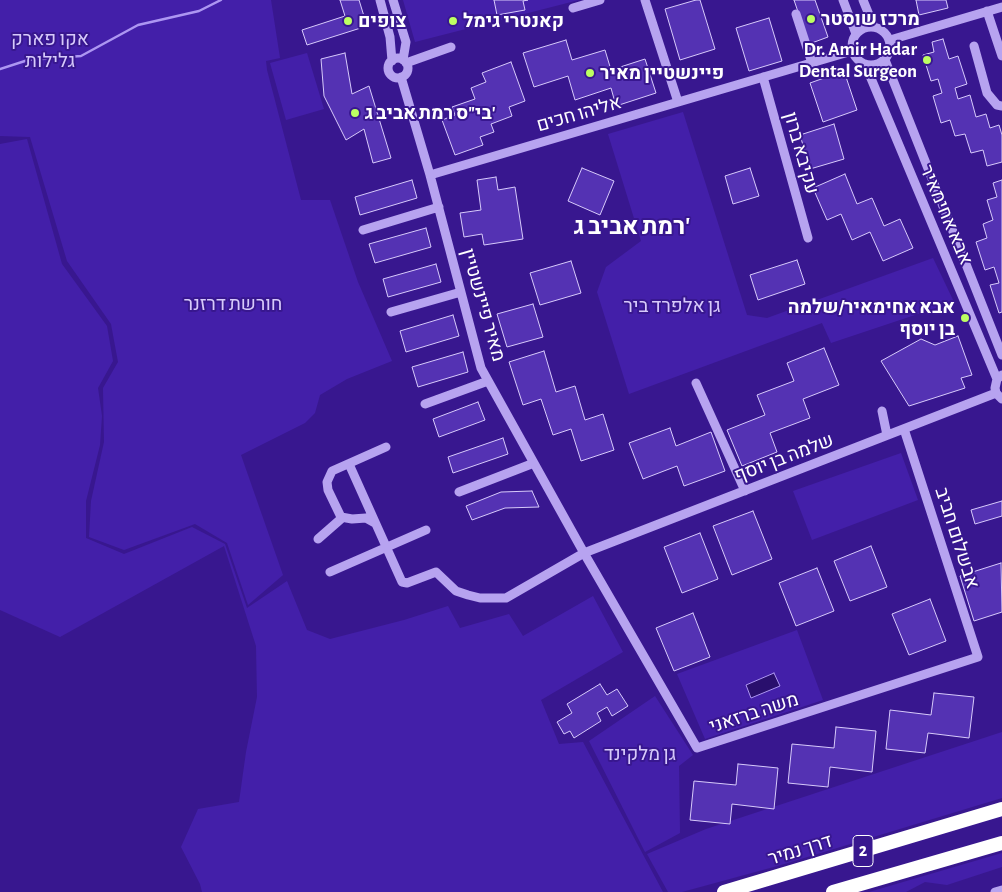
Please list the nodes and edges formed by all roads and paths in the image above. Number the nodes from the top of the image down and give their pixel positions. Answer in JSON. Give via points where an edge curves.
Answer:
{"nodes":[{"id":1,"x":380,"y":0,"type":"edge"},
{"id":2,"x":392,"y":0,"type":"edge"},
{"id":3,"x":600,"y":0,"type":"edge"},
{"id":4,"x":645,"y":0,"type":"edge"},
{"id":5,"x":842,"y":0,"type":"edge"},
{"id":6,"x":863,"y":0,"type":"edge"},
{"id":7,"x":1002,"y":7,"type":"edge"},
{"id":8,"x":573,"y":8,"type":"dead end"},
{"id":9,"x":987,"y":11,"type":"junction"},
{"id":10,"x":796,"y":14,"type":"dead end"},
{"id":11,"x":874,"y":27,"type":"junction"},
{"id":12,"x":856,"y":34,"type":"junction"},
{"id":13,"x":890,"y":40,"type":"junction"},
{"id":14,"x":974,"y":46,"type":"dead end"},
{"id":15,"x":451,"y":47,"type":"dead end"},
{"id":16,"x":852,"y":51,"type":"junction"},
{"id":17,"x":1002,"y":56,"type":"edge"},
{"id":18,"x":885,"y":60,"type":"junction"},
{"id":19,"x":392,"y":61,"type":"junction"},
{"id":20,"x":404,"y":62,"type":"junction"},
{"id":21,"x":812,"y":62,"type":"junction"},
{"id":22,"x":865,"y":64,"type":"junction"},
{"id":23,"x":763,"y":77,"type":"junction"},
{"id":24,"x":401,"y":78,"type":"junction"},
{"id":25,"x":678,"y":102,"type":"junction"},
{"id":26,"x":1002,"y":106,"type":"edge"},
{"id":27,"x":430,"y":175,"type":"junction"},
{"id":28,"x":438,"y":207,"type":"junction"},
{"id":29,"x":363,"y":230,"type":"dead end"},
{"id":30,"x":808,"y":238,"type":"dead end"},
{"id":31,"x":461,"y":292,"type":"junction"},
{"id":32,"x":391,"y":312,"type":"dead end"},
{"id":33,"x":1002,"y":354,"type":"edge"},
{"id":34,"x":999,"y":377,"type":"edge"},
{"id":35,"x":488,"y":381,"type":"junction"},
{"id":36,"x":696,"y":383,"type":"dead end"},
{"id":37,"x":999,"y":396,"type":"edge"},
{"id":38,"x":425,"y":404,"type":"dead end"},
{"id":39,"x":882,"y":411,"type":"dead end"},
{"id":40,"x":904,"y":429,"type":"junction"},
{"id":41,"x":887,"y":435,"type":"junction"},
{"id":42,"x":386,"y":447,"type":"dead end"},
{"id":43,"x":534,"y":462,"type":"junction"},
{"id":44,"x":349,"y":464,"type":"junction"},
{"id":45,"x":745,"y":491,"type":"junction"},
{"id":46,"x":459,"y":492,"type":"dead end"},
{"id":47,"x":366,"y":503,"type":"junction"},
{"id":48,"x":342,"y":518,"type":"junction"},
{"id":49,"x":357,"y":518,"type":"junction"},
{"id":50,"x":375,"y":523,"type":"junction"},
{"id":51,"x":426,"y":530,"type":"dead end"},
{"id":52,"x":318,"y":538,"type":"dead end"},
{"id":53,"x":385,"y":547,"type":"junction"},
{"id":54,"x":584,"y":553,"type":"junction"},
{"id":55,"x":330,"y":572,"type":"dead end"},
{"id":56,"x":978,"y":658,"type":"joint"},
{"id":57,"x":1002,"y":810,"type":"edge"},
{"id":58,"x":1002,"y":843,"type":"edge"},
{"id":59,"x":1002,"y":890,"type":"edge"},
{"id":60,"x":724,"y":892,"type":"edge"},
{"id":61,"x":833,"y":892,"type":"edge"},
{"id":62,"x":995,"y":892,"type":"edge"}],
"edges":[{"from":1,"to":19,"type":"street","via":[[390,37]]},
{"from":2,"to":20,"type":"street","via":[[406,42]]},
{"from":3,"to":8,"type":"street"},
{"from":4,"to":25,"type":"street"},
{"from":5,"to":12,"type":"street"},
{"from":6,"to":11,"type":"street"},
{"from":7,"to":9,"type":"street"},
{"from":9,"to":13,"type":"street"},
{"from":9,"to":17,"type":"street"},
{"from":10,"to":21,"type":"street"},
{"from":11,"to":12,"type":"street","via":[[864,28]]},
{"from":11,"to":13,"type":"street","via":[[884,31]]},
{"from":12,"to":16,"type":"street"},
{"from":13,"to":18,"type":"street","via":[[890,51]]},
{"from":14,"to":26,"type":"street","via":[[987,93]]},
{"from":15,"to":20,"type":"street"},
{"from":16,"to":21,"type":"street","name":"אליהו חכים"},
{"from":16,"to":22,"type":"street"},
{"from":18,"to":22,"type":"street","via":[[875,65]]},
{"from":18,"to":33,"type":"street","name":"אבא אחימאיר"},
{"from":19,"to":20,"type":"street"},
{"from":19,"to":24,"type":"street","via":[[388,69],[390,74]]},
{"from":20,"to":24,"type":"street","via":[[407,71]]},
{"from":21,"to":23,"type":"street","name":"אליהו חכים"},
{"from":22,"to":34,"type":"street","name":"אבא אחימאיר"},
{"from":23,"to":25,"type":"street","name":"אליהו חכים"},
{"from":23,"to":30,"type":"street","name":"עקיבא ברון"},
{"from":24,"to":27,"type":"street","name":"מאיר פיינשטיין"},
{"from":25,"to":27,"type":"street","name":"אליהו חכים"},
{"from":27,"to":28,"type":"street","name":"מאיר פיינשטיין"},
{"from":28,"to":29,"type":"street"},
{"from":28,"to":31,"type":"street","name":"מאיר פיינשטיין"},
{"from":31,"to":32,"type":"street"},
{"from":31,"to":35,"type":"street","name":"מאיר פיינשטיין","via":[[481,368]]},
{"from":34,"to":37,"type":"street","via":[[995,384]]},
{"from":35,"to":38,"type":"street"},
{"from":35,"to":43,"type":"street","name":"מאיר פיינשטיין"},
{"from":36,"to":45,"type":"street"},
{"from":37,"to":40,"type":"street","name":"שלמה בן יוסף"},
{"from":39,"to":41,"type":"street"},
{"from":40,"to":41,"type":"street","name":"שלמה בן יוסף"},
{"from":40,"to":56,"type":"street","name":"אבשלום חביב"},
{"from":41,"to":45,"type":"street","name":"שלמה בן יוסף"},
{"from":42,"to":44,"type":"street"},
{"from":43,"to":46,"type":"street"},
{"from":43,"to":54,"type":"street","name":"מאיר פיינשטיין"},
{"from":44,"to":47,"type":"street"},
{"from":44,"to":48,"type":"street","via":[[332,471],[327,482],[338,515]]},
{"from":45,"to":54,"type":"street","name":"שלמה בן יוסף"},
{"from":47,"to":49,"type":"street"},
{"from":47,"to":50,"type":"street"},
{"from":48,"to":49,"type":"street"},
{"from":48,"to":52,"type":"street"},
{"from":49,"to":50,"type":"street"},
{"from":50,"to":53,"type":"street"},
{"from":51,"to":53,"type":"street"},
{"from":53,"to":54,"type":"street","name":"שלמה בן יוסף","via":[[402,582],[436,572],[456,591],[480,598],[506,598]]},
{"from":53,"to":55,"type":"street"},
{"from":54,"to":56,"type":"street","name":"משה ברזאני","via":[[697,748]]},
{"from":57,"to":60,"type":"highway","name":"דרך נמיר","number":"2"},
{"from":58,"to":61,"type":"highway","number":"2"},
{"from":59,"to":62,"type":"street"}]}
